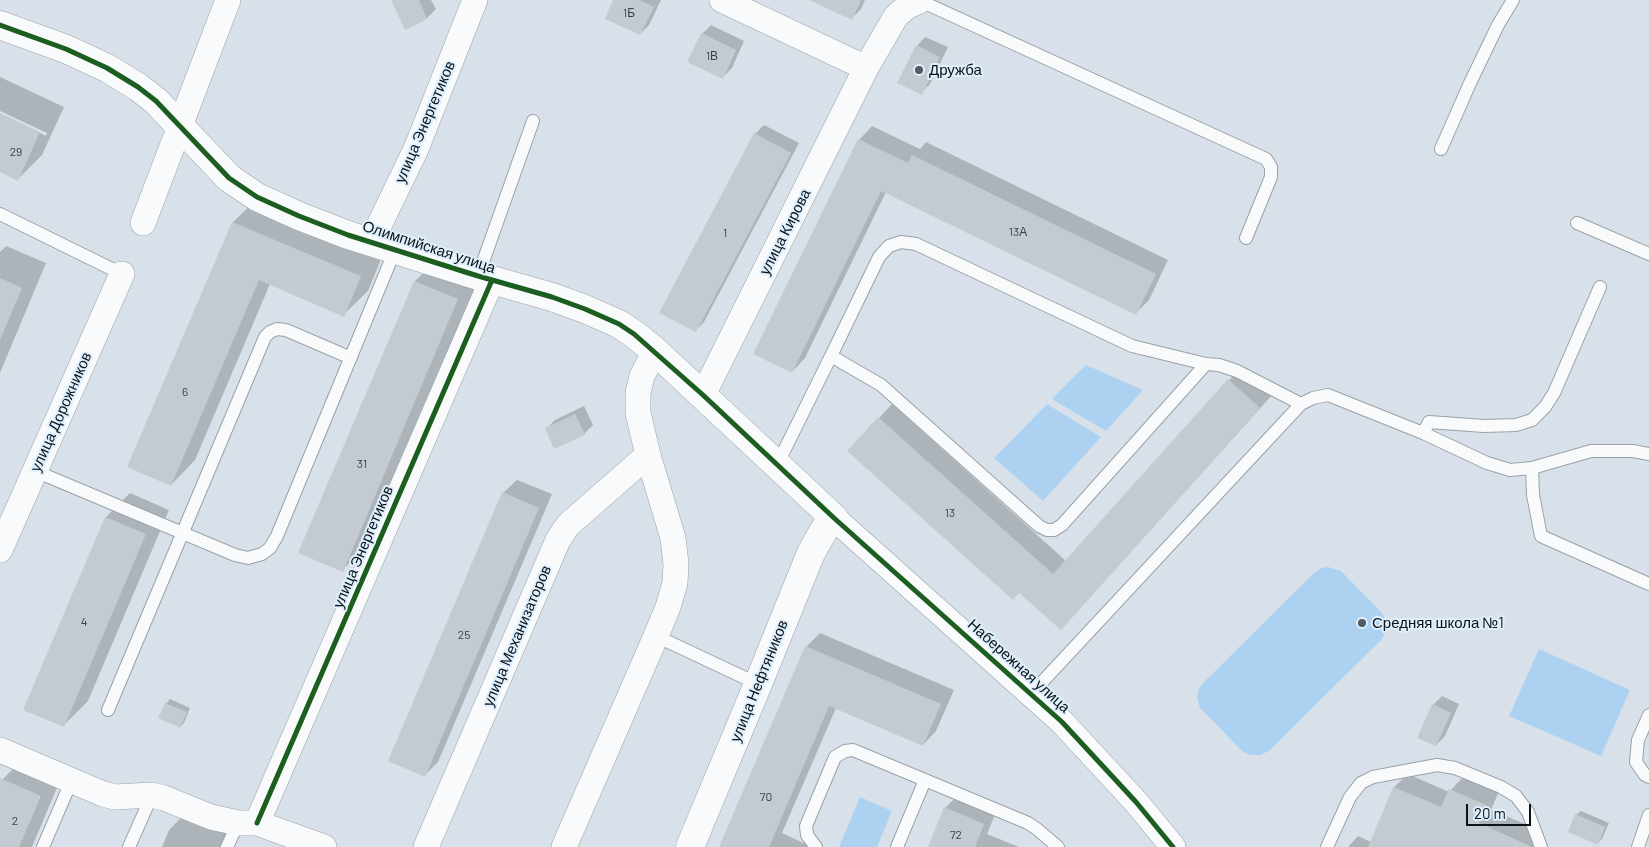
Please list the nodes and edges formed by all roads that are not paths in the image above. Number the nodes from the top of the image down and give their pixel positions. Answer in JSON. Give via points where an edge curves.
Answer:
{"nodes":[{"id":1,"x":228,"y":0,"type":"edge"},
{"id":2,"x":475,"y":0,"type":"edge"},
{"id":3,"x":722,"y":0,"type":"edge"},
{"id":4,"x":1513,"y":0,"type":"edge"},
{"id":5,"x":918,"y":2,"type":"joint"},
{"id":6,"x":0,"y":25,"type":"edge"},
{"id":7,"x":866,"y":68,"type":"junction"},
{"id":8,"x":532,"y":121,"type":"dead end"},
{"id":9,"x":181,"y":127,"type":"junction"},
{"id":10,"x":1442,"y":149,"type":"dead end"},
{"id":11,"x":0,"y":214,"type":"edge"},
{"id":12,"x":1577,"y":222,"type":"dead end"},
{"id":13,"x":143,"y":223,"type":"dead end"},
{"id":14,"x":1246,"y":238,"type":"dead end"},
{"id":15,"x":383,"y":246,"type":"junction"},
{"id":16,"x":1649,"y":254,"type":"edge"},
{"id":17,"x":122,"y":274,"type":"joint"},
{"id":18,"x":485,"y":278,"type":"junction"},
{"id":19,"x":1600,"y":287,"type":"dead end"},
{"id":20,"x":655,"y":351,"type":"junction"},
{"id":21,"x":830,"y":356,"type":"junction"},
{"id":22,"x":351,"y":358,"type":"junction"},
{"id":23,"x":1206,"y":364,"type":"junction"},
{"id":24,"x":703,"y":395,"type":"junction"},
{"id":25,"x":1301,"y":404,"type":"junction"},
{"id":26,"x":1423,"y":433,"type":"junction"},
{"id":27,"x":1649,"y":454,"type":"edge"},
{"id":28,"x":648,"y":455,"type":"junction"},
{"id":29,"x":777,"y":466,"type":"junction"},
{"id":30,"x":1532,"y":468,"type":"junction"},
{"id":31,"x":35,"y":471,"type":"junction"},
{"id":32,"x":834,"y":518,"type":"junction"},
{"id":33,"x":183,"y":532,"type":"junction"},
{"id":34,"x":0,"y":550,"type":"edge"},
{"id":35,"x":1649,"y":584,"type":"edge"},
{"id":36,"x":656,"y":636,"type":"junction"},
{"id":37,"x":758,"y":684,"type":"junction"},
{"id":38,"x":1031,"y":694,"type":"junction"},
{"id":39,"x":108,"y":710,"type":"dead end"},
{"id":40,"x":1649,"y":715,"type":"edge"},
{"id":41,"x":0,"y":750,"type":"edge"},
{"id":42,"x":1649,"y":777,"type":"edge"},
{"id":43,"x":925,"y":780,"type":"junction"},
{"id":44,"x":71,"y":782,"type":"junction"},
{"id":45,"x":152,"y":795,"type":"junction"},
{"id":46,"x":1649,"y":815,"type":"edge"},
{"id":47,"x":248,"y":823,"type":"junction"},
{"id":48,"x":43,"y":847,"type":"edge"},
{"id":49,"x":129,"y":847,"type":"edge"},
{"id":50,"x":227,"y":847,"type":"edge"},
{"id":51,"x":324,"y":847,"type":"edge"},
{"id":52,"x":426,"y":847,"type":"edge"},
{"id":53,"x":564,"y":847,"type":"edge"},
{"id":54,"x":690,"y":847,"type":"edge"},
{"id":55,"x":816,"y":847,"type":"edge"},
{"id":56,"x":897,"y":847,"type":"edge"},
{"id":57,"x":1058,"y":847,"type":"edge"},
{"id":58,"x":1173,"y":847,"type":"edge"},
{"id":59,"x":1327,"y":847,"type":"edge"},
{"id":60,"x":1541,"y":847,"type":"edge"},
{"id":61,"x":1638,"y":847,"type":"edge"}],
"edges":[{"from":1,"to":9,"type":"street"},
{"from":2,"to":15,"type":"street","name":"улица Энергетиков","via":[[416,149]]},
{"from":3,"to":7,"type":"street"},
{"from":4,"to":10,"type":"lane","via":[[1478,66]]},
{"from":5,"to":7,"type":"street","name":"улица Кирова","via":[[896,16]]},
{"from":5,"to":14,"type":"lane","via":[[1266,159],[1271,167],[1271,177]]},
{"from":6,"to":9,"type":"street","name":"Олимпийская улица","via":[[107,68],[156,101]]},
{"from":7,"to":24,"type":"street","name":"улица Кирова"},
{"from":8,"to":18,"type":"lane"},
{"from":9,"to":13,"type":"street"},
{"from":9,"to":15,"type":"street","name":"Олимпийская улица","via":[[229,178],[257,197]]},
{"from":11,"to":17,"type":"lane"},
{"from":12,"to":16,"type":"lane"},
{"from":15,"to":18,"type":"street","name":"Олимпийская улица"},
{"from":15,"to":22,"type":"lane"},
{"from":17,"to":31,"type":"street","name":"улица Дорожников"},
{"from":18,"to":20,"type":"street","name":"Олимпийская улица","via":[[586,309],[618,324]]},
{"from":18,"to":47,"type":"street","name":"улица Энергетиков"},
{"from":19,"to":26,"type":"lane","via":[[1554,393],[1532,420],[1484,426],[1429,422]]},
{"from":20,"to":24,"type":"street","name":"Олимпийская улица"},
{"from":20,"to":28,"type":"street","via":[[642,376],[638,393],[638,413]]},
{"from":21,"to":23,"type":"lane","via":[[879,258],[889,246],[900,242],[916,244],[1132,346]]},
{"from":21,"to":23,"type":"lane","via":[[881,385],[1047,530],[1062,525]]},
{"from":21,"to":29,"type":"lane"},
{"from":22,"to":33,"type":"lane","via":[[270,548],[248,558]]},
{"from":22,"to":33,"type":"lane","via":[[286,330],[270,332]]},
{"from":23,"to":25,"type":"lane","via":[[1236,371]]},
{"from":24,"to":29,"type":"street","name":"Олимпийская улица"},
{"from":25,"to":26,"type":"lane","via":[[1328,395]]},
{"from":25,"to":38,"type":"lane"},
{"from":26,"to":30,"type":"lane","via":[[1487,463],[1510,470]]},
{"from":27,"to":30,"type":"lane","via":[[1591,450]]},
{"from":28,"to":36,"type":"street","via":[[673,538],[676,564],[675,583]]},
{"from":28,"to":52,"type":"street","name":"улица Механизаторов","via":[[568,525],[558,540]]},
{"from":29,"to":32,"type":"street","name":"Олимпийская улица"},
{"from":30,"to":35,"type":"lane","via":[[1541,536]]},
{"from":31,"to":33,"type":"lane"},
{"from":31,"to":34,"type":"street","name":"улица Дорожников"},
{"from":32,"to":37,"type":"street","name":"улица Нефтяников","via":[[811,553]]},
{"from":32,"to":38,"type":"street","name":"Набережная улица"},
{"from":33,"to":39,"type":"lane"},
{"from":36,"to":37,"type":"lane"},
{"from":36,"to":53,"type":"street"},
{"from":37,"to":54,"type":"street","name":"улица Нефтяников"},
{"from":38,"to":58,"type":"street","name":"Набережная улица","via":[[1069,729]]},
{"from":40,"to":42,"type":"lane","via":[[1638,740],[1636,762]]},
{"from":41,"to":44,"type":"street"},
{"from":43,"to":55,"type":"lane","via":[[853,750],[839,753],[806,826],[807,835]]},
{"from":43,"to":56,"type":"lane"},
{"from":43,"to":57,"type":"lane","via":[[1028,823]]},
{"from":44,"to":45,"type":"street","via":[[115,797]]},
{"from":44,"to":48,"type":"lane"},
{"from":45,"to":47,"type":"street","via":[[212,817]]},
{"from":45,"to":49,"type":"lane"},
{"from":46,"to":61,"type":"lane"},
{"from":47,"to":50,"type":"lane"},
{"from":47,"to":51,"type":"street"},
{"from":59,"to":60,"type":"lane","via":[[1350,797],[1361,783],[1374,777],[1437,764],[1455,768],[1516,796],[1528,812]]}]}
